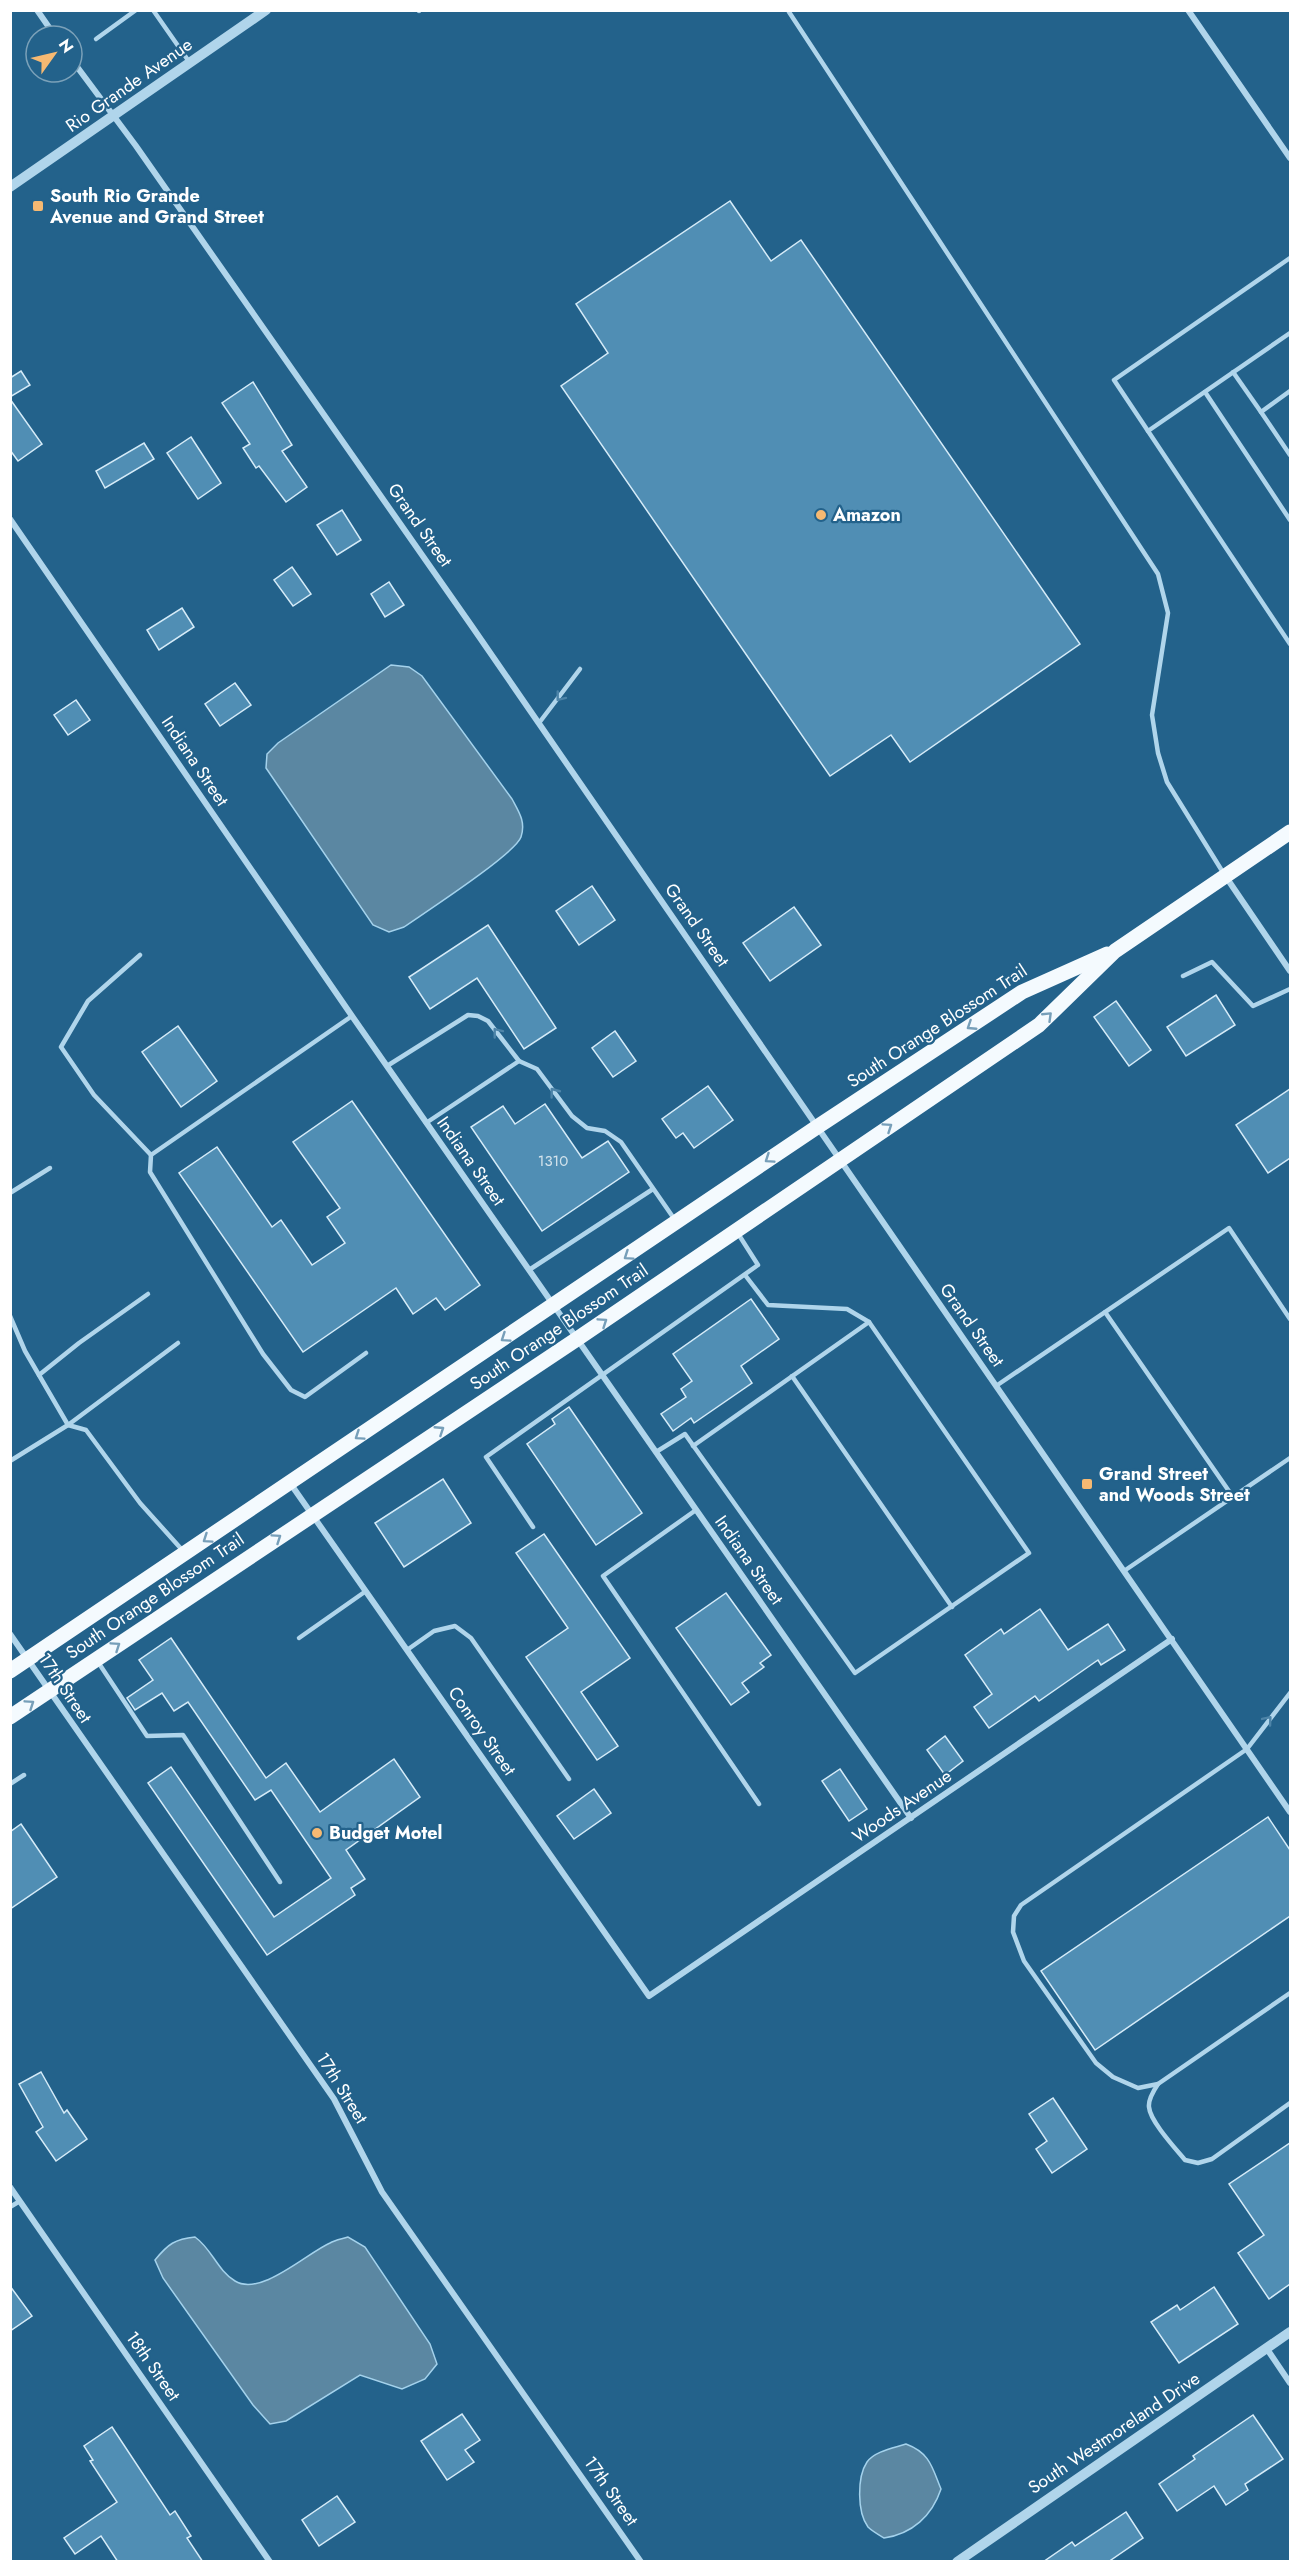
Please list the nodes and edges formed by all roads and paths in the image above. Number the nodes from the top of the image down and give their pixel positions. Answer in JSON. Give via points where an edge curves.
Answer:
{"nodes":[{"id":1,"x":37,"y":10,"type":"edge"},
{"id":2,"x":136,"y":10,"type":"edge"},
{"id":3,"x":153,"y":10,"type":"edge"},
{"id":4,"x":266,"y":10,"type":"edge"},
{"id":5,"x":1188,"y":10,"type":"edge"},
{"id":6,"x":789,"y":12,"type":"dead end"},
{"id":7,"x":47,"y":24,"type":"edge"},
{"id":8,"x":96,"y":39,"type":"dead end"},
{"id":9,"x":190,"y":63,"type":"junction"},
{"id":10,"x":84,"y":76,"type":"edge"},
{"id":11,"x":114,"y":116,"type":"junction"},
{"id":12,"x":1290,"y":159,"type":"edge"},
{"id":13,"x":10,"y":186,"type":"edge"},
{"id":14,"x":1290,"y":258,"type":"edge"},
{"id":15,"x":1290,"y":333,"type":"edge"},
{"id":16,"x":1233,"y":372,"type":"junction"},
{"id":17,"x":1290,"y":391,"type":"edge"},
{"id":18,"x":1205,"y":392,"type":"junction"},
{"id":19,"x":1261,"y":412,"type":"junction"},
{"id":20,"x":1148,"y":431,"type":"junction"},
{"id":21,"x":1290,"y":454,"type":"edge"},
{"id":22,"x":10,"y":519,"type":"edge"},
{"id":23,"x":1290,"y":520,"type":"edge"},
{"id":24,"x":1290,"y":645,"type":"edge"},
{"id":25,"x":580,"y":669,"type":"dead end"},
{"id":26,"x":539,"y":723,"type":"junction"},
{"id":27,"x":1290,"y":832,"type":"edge"},
{"id":28,"x":1226,"y":877,"type":"junction"},
{"id":29,"x":1115,"y":951,"type":"junction"},
{"id":30,"x":140,"y":955,"type":"dead end"},
{"id":31,"x":1290,"y":971,"type":"edge"},
{"id":32,"x":1183,"y":976,"type":"dead end"},
{"id":33,"x":1290,"y":989,"type":"edge"},
{"id":34,"x":351,"y":1016,"type":"junction"},
{"id":35,"x":519,"y":1061,"type":"junction"},
{"id":36,"x":387,"y":1066,"type":"junction"},
{"id":37,"x":426,"y":1123,"type":"junction"},
{"id":38,"x":818,"y":1126,"type":"junction"},
{"id":39,"x":151,"y":1155,"type":"junction"},
{"id":40,"x":839,"y":1160,"type":"junction"},
{"id":41,"x":50,"y":1168,"type":"dead end"},
{"id":42,"x":653,"y":1189,"type":"junction"},
{"id":43,"x":10,"y":1193,"type":"edge"},
{"id":44,"x":676,"y":1223,"type":"junction"},
{"id":45,"x":736,"y":1231,"type":"junction"},
{"id":46,"x":529,"y":1270,"type":"junction"},
{"id":47,"x":745,"y":1275,"type":"junction"},
{"id":48,"x":148,"y":1294,"type":"dead end"},
{"id":49,"x":554,"y":1306,"type":"junction"},
{"id":50,"x":1105,"y":1312,"type":"junction"},
{"id":51,"x":10,"y":1316,"type":"edge"},
{"id":52,"x":1290,"y":1320,"type":"edge"},
{"id":53,"x":869,"y":1322,"type":"junction"},
{"id":54,"x":577,"y":1340,"type":"junction"},
{"id":55,"x":178,"y":1343,"type":"dead end"},
{"id":56,"x":366,"y":1353,"type":"dead end"},
{"id":57,"x":602,"y":1374,"type":"junction"},
{"id":58,"x":39,"y":1375,"type":"junction"},
{"id":59,"x":792,"y":1376,"type":"junction"},
{"id":60,"x":996,"y":1386,"type":"junction"},
{"id":61,"x":68,"y":1425,"type":"junction"},
{"id":62,"x":693,"y":1446,"type":"junction"},
{"id":63,"x":656,"y":1452,"type":"junction"},
{"id":64,"x":1290,"y":1458,"type":"edge"},
{"id":65,"x":10,"y":1461,"type":"edge"},
{"id":66,"x":290,"y":1483,"type":"junction"},
{"id":67,"x":1233,"y":1497,"type":"junction"},
{"id":68,"x":696,"y":1510,"type":"junction"},
{"id":69,"x":312,"y":1514,"type":"junction"},
{"id":70,"x":533,"y":1527,"type":"dead end"},
{"id":71,"x":185,"y":1554,"type":"junction"},
{"id":72,"x":1124,"y":1571,"type":"junction"},
{"id":73,"x":366,"y":1591,"type":"junction"},
{"id":74,"x":952,"y":1607,"type":"junction"},
{"id":75,"x":10,"y":1634,"type":"edge"},
{"id":76,"x":299,"y":1638,"type":"dead end"},
{"id":77,"x":1172,"y":1639,"type":"junction"},
{"id":78,"x":407,"y":1650,"type":"junction"},
{"id":79,"x":96,"y":1659,"type":"junction"},
{"id":80,"x":28,"y":1660,"type":"junction"},
{"id":81,"x":10,"y":1671,"type":"edge"},
{"id":82,"x":50,"y":1690,"type":"junction"},
{"id":83,"x":1290,"y":1693,"type":"edge"},
{"id":84,"x":10,"y":1717,"type":"edge"},
{"id":85,"x":1247,"y":1749,"type":"junction"},
{"id":86,"x":24,"y":1775,"type":"dead end"},
{"id":87,"x":569,"y":1779,"type":"dead end"},
{"id":88,"x":10,"y":1784,"type":"edge"},
{"id":89,"x":759,"y":1804,"type":"dead end"},
{"id":90,"x":1290,"y":1812,"type":"edge"},
{"id":91,"x":911,"y":1818,"type":"junction"},
{"id":92,"x":280,"y":1882,"type":"dead end"},
{"id":93,"x":1290,"y":1993,"type":"edge"},
{"id":94,"x":649,"y":1996,"type":"joint"},
{"id":95,"x":1158,"y":2084,"type":"junction"},
{"id":96,"x":1290,"y":2103,"type":"edge"},
{"id":97,"x":10,"y":2187,"type":"edge"},
{"id":98,"x":20,"y":2201,"type":"junction"},
{"id":99,"x":10,"y":2207,"type":"edge"},
{"id":100,"x":1290,"y":2332,"type":"edge"},
{"id":101,"x":1267,"y":2349,"type":"junction"},
{"id":102,"x":1290,"y":2383,"type":"edge"},
{"id":103,"x":270,"y":2562,"type":"edge"},
{"id":104,"x":642,"y":2562,"type":"edge"},
{"id":105,"x":957,"y":2562,"type":"edge"}],
"edges":[{"from":1,"to":7,"type":"street"},
{"from":2,"to":8,"type":"lane"},
{"from":3,"to":9,"type":"lane"},
{"from":4,"to":9,"type":"street","name":"Rio Grande Avenue"},
{"from":5,"to":12,"type":"street"},
{"from":6,"to":28,"type":"lane","via":[[1158,574],[1167,614],[1152,715],[1158,753],[1167,782]]},
{"from":9,"to":11,"type":"street","name":"Rio Grande Avenue"},
{"from":10,"to":11,"type":"street","name":"Grand Street"},
{"from":11,"to":13,"type":"street","name":"Rio Grande Avenue"},
{"from":11,"to":26,"type":"street","name":"Grand Street"},
{"from":14,"to":20,"type":"lane","via":[[1114,380]]},
{"from":15,"to":16,"type":"lane"},
{"from":16,"to":18,"type":"lane"},
{"from":16,"to":19,"type":"lane"},
{"from":17,"to":19,"type":"lane"},
{"from":18,"to":20,"type":"lane"},
{"from":18,"to":23,"type":"lane"},
{"from":19,"to":21,"type":"lane"},
{"from":20,"to":24,"type":"lane"},
{"from":22,"to":34,"type":"street","name":"Indiana Street"},
{"from":25,"to":26,"type":"lane","one_way":true},
{"from":26,"to":38,"type":"street","name":"Grand Street"},
{"from":27,"to":28,"type":"main road","name":"South Orange Blossom Trail"},
{"from":28,"to":29,"type":"main road","name":"South Orange Blossom Trail"},
{"from":28,"to":31,"type":"street"},
{"from":29,"to":38,"type":"main road","name":"South Orange Blossom Trail","one_way":true,"via":[[1022,992]]},
{"from":40,"to":29,"type":"main road","name":"South Orange Blossom Trail","one_way":true,"via":[[1039,1025]]},
{"from":30,"to":39,"type":"lane","via":[[88,1001],[61,1047],[94,1095]]},
{"from":32,"to":33,"type":"lane","via":[[1212,962],[1253,1006]]},
{"from":34,"to":36,"type":"street","name":"Indiana Street"},
{"from":34,"to":39,"type":"lane"},
{"from":35,"to":36,"type":"lane","one_way":true,"via":[[488,1021],[468,1016]]},
{"from":35,"to":37,"type":"lane"},
{"from":42,"to":35,"type":"lane","one_way":true,"via":[[621,1142],[605,1131],[587,1128],[572,1116],[537,1069]]},
{"from":36,"to":37,"type":"street","name":"Indiana Street"},
{"from":37,"to":46,"type":"street","name":"Indiana Street"},
{"from":38,"to":40,"type":"street","name":"Grand Street"},
{"from":38,"to":44,"type":"main road","name":"South Orange Blossom Trail","one_way":true},
{"from":39,"to":56,"type":"lane","via":[[150,1172],[263,1354],[291,1390],[305,1396]]},
{"from":40,"to":45,"type":"main road","name":"South Orange Blossom Trail"},
{"from":40,"to":60,"type":"street","name":"Grand Street"},
{"from":41,"to":43,"type":"lane"},
{"from":42,"to":44,"type":"lane"},
{"from":42,"to":46,"type":"lane"},
{"from":44,"to":49,"type":"main road","name":"South Orange Blossom Trail","one_way":true},
{"from":45,"to":47,"type":"lane","via":[[758,1265]]},
{"from":54,"to":45,"type":"main road","name":"South Orange Blossom Trail","one_way":true},
{"from":46,"to":49,"type":"street","name":"Indiana Street"},
{"from":47,"to":53,"type":"lane","via":[[768,1305],[847,1309]]},
{"from":47,"to":57,"type":"lane"},
{"from":48,"to":58,"type":"lane"},
{"from":49,"to":54,"type":"street","name":"Indiana Street"},
{"from":49,"to":66,"type":"main road","name":"South Orange Blossom Trail","one_way":true},
{"from":50,"to":52,"type":"lane","via":[[1229,1228]]},
{"from":50,"to":60,"type":"lane"},
{"from":50,"to":67,"type":"lane"},
{"from":51,"to":58,"type":"lane"},
{"from":53,"to":59,"type":"lane"},
{"from":53,"to":74,"type":"lane","via":[[1029,1553]]},
{"from":54,"to":57,"type":"street","name":"Indiana Street"},
{"from":69,"to":54,"type":"main road","name":"South Orange Blossom Trail","one_way":true},
{"from":55,"to":61,"type":"lane"},
{"from":57,"to":63,"type":"street","name":"Indiana Street"},
{"from":57,"to":70,"type":"lane","via":[[486,1457]]},
{"from":58,"to":61,"type":"lane"},
{"from":59,"to":62,"type":"lane"},
{"from":59,"to":74,"type":"lane"},
{"from":60,"to":72,"type":"street","name":"Grand Street"},
{"from":61,"to":65,"type":"lane"},
{"from":61,"to":71,"type":"lane","via":[[86,1430],[140,1503]]},
{"from":62,"to":63,"type":"lane","via":[[685,1434]]},
{"from":62,"to":74,"type":"lane","via":[[855,1673]]},
{"from":63,"to":68,"type":"street","name":"Indiana Street"},
{"from":64,"to":67,"type":"lane"},
{"from":66,"to":69,"type":"street","name":"Conroy Street"},
{"from":66,"to":71,"type":"main road","name":"South Orange Blossom Trail","one_way":true},
{"from":67,"to":72,"type":"lane"},
{"from":68,"to":89,"type":"lane","via":[[603,1576]]},
{"from":68,"to":91,"type":"street","name":"Indiana Street"},
{"from":69,"to":73,"type":"street","name":"Conroy Street"},
{"from":79,"to":69,"type":"main road","name":"South Orange Blossom Trail","one_way":true},
{"from":71,"to":80,"type":"main road","name":"South Orange Blossom Trail"},
{"from":72,"to":77,"type":"street","name":"Grand Street"},
{"from":73,"to":76,"type":"lane"},
{"from":73,"to":78,"type":"street","name":"Conroy Street"},
{"from":75,"to":80,"type":"street","name":"17th Street"},
{"from":77,"to":85,"type":"street","name":"Grand Street"},
{"from":77,"to":91,"type":"street","name":"Woods Avenue"},
{"from":78,"to":87,"type":"lane","via":[[434,1630],[455,1626],[471,1638]]},
{"from":78,"to":94,"type":"street","name":"Conroy Street"},
{"from":79,"to":82,"type":"main road","name":"South Orange Blossom Trail"},
{"from":79,"to":92,"type":"lane","via":[[147,1736],[183,1735]]},
{"from":80,"to":81,"type":"main road","name":"South Orange Blossom Trail"},
{"from":80,"to":82,"type":"street","name":"17th Street"},
{"from":84,"to":82,"type":"main road","name":"South Orange Blossom Trail","one_way":true},
{"from":82,"to":104,"type":"street","name":"17th Street","via":[[334,2099],[382,2192]]},
{"from":85,"to":83,"type":"lane","one_way":true},
{"from":85,"to":90,"type":"street","name":"Grand Street"},
{"from":85,"to":95,"type":"lane","via":[[1021,1905],[1014,1916],[1013,1932],[1024,1961],[1096,2063],[1113,2077],[1138,2088]]},
{"from":86,"to":88,"type":"lane"},
{"from":91,"to":94,"type":"street","name":"Woods Avenue"},
{"from":93,"to":95,"type":"lane"},
{"from":95,"to":96,"type":"lane","via":[[1149,2106],[1154,2119],[1185,2160],[1198,2163],[1212,2159]]},
{"from":97,"to":98,"type":"street","name":"18th Street"},
{"from":98,"to":99,"type":"lane"},
{"from":98,"to":103,"type":"street","name":"18th Street"},
{"from":100,"to":101,"type":"street","name":"South Westmoreland Drive"},
{"from":101,"to":102,"type":"street"},
{"from":101,"to":105,"type":"street","name":"South Westmoreland Drive"}]}
